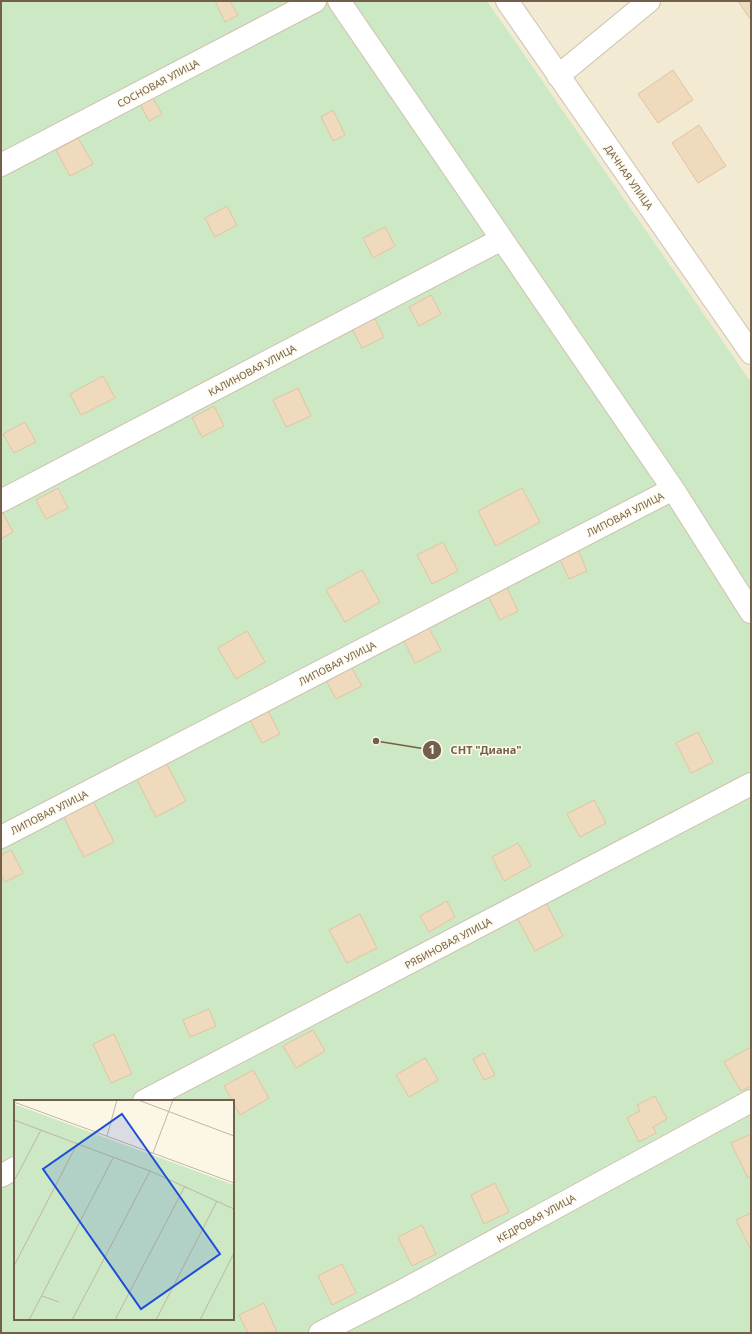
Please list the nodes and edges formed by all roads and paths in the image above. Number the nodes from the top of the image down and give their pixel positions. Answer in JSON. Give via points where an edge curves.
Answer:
{"nodes":[{"id":1,"x":315,"y":1,"type":"edge"},
{"id":2,"x":339,"y":1,"type":"edge"},
{"id":3,"x":507,"y":1,"type":"edge"},
{"id":4,"x":649,"y":1,"type":"edge"},
{"id":5,"x":558,"y":76,"type":"junction"},
{"id":6,"x":1,"y":165,"type":"edge"},
{"id":7,"x":502,"y":239,"type":"junction"},
{"id":8,"x":751,"y":353,"type":"edge"},
{"id":9,"x":673,"y":489,"type":"junction"},
{"id":10,"x":1,"y":501,"type":"edge"},
{"id":11,"x":751,"y":612,"type":"edge"},
{"id":12,"x":751,"y":784,"type":"edge"},
{"id":13,"x":1,"y":837,"type":"edge"},
{"id":14,"x":146,"y":1100,"type":"edge"},
{"id":15,"x":751,"y":1101,"type":"edge"},
{"id":16,"x":14,"y":1169,"type":"edge"},
{"id":17,"x":1,"y":1176,"type":"edge"},
{"id":18,"x":320,"y":1333,"type":"edge"}],
"edges":[{"from":1,"to":6,"type":"street","name":"СОСНОВАЯ УЛИЦА"},
{"from":2,"to":7,"type":"street"},
{"from":3,"to":5,"type":"street","name":"ДАЧНАЯ УЛИЦА"},
{"from":4,"to":5,"type":"street"},
{"from":5,"to":8,"type":"street","name":"ДАЧНАЯ УЛИЦА"},
{"from":7,"to":9,"type":"street"},
{"from":7,"to":10,"type":"street","name":"КАЛИНОВАЯ УЛИЦА"},
{"from":9,"to":11,"type":"street"},
{"from":9,"to":13,"type":"street","name":"ЛИПОВАЯ УЛИЦА"},
{"from":12,"to":14,"type":"street","name":"РЯБИНОВАЯ УЛИЦА"},
{"from":15,"to":18,"type":"street","name":"КЕДРОВАЯ УЛИЦА"},
{"from":16,"to":17,"type":"street"}]}
